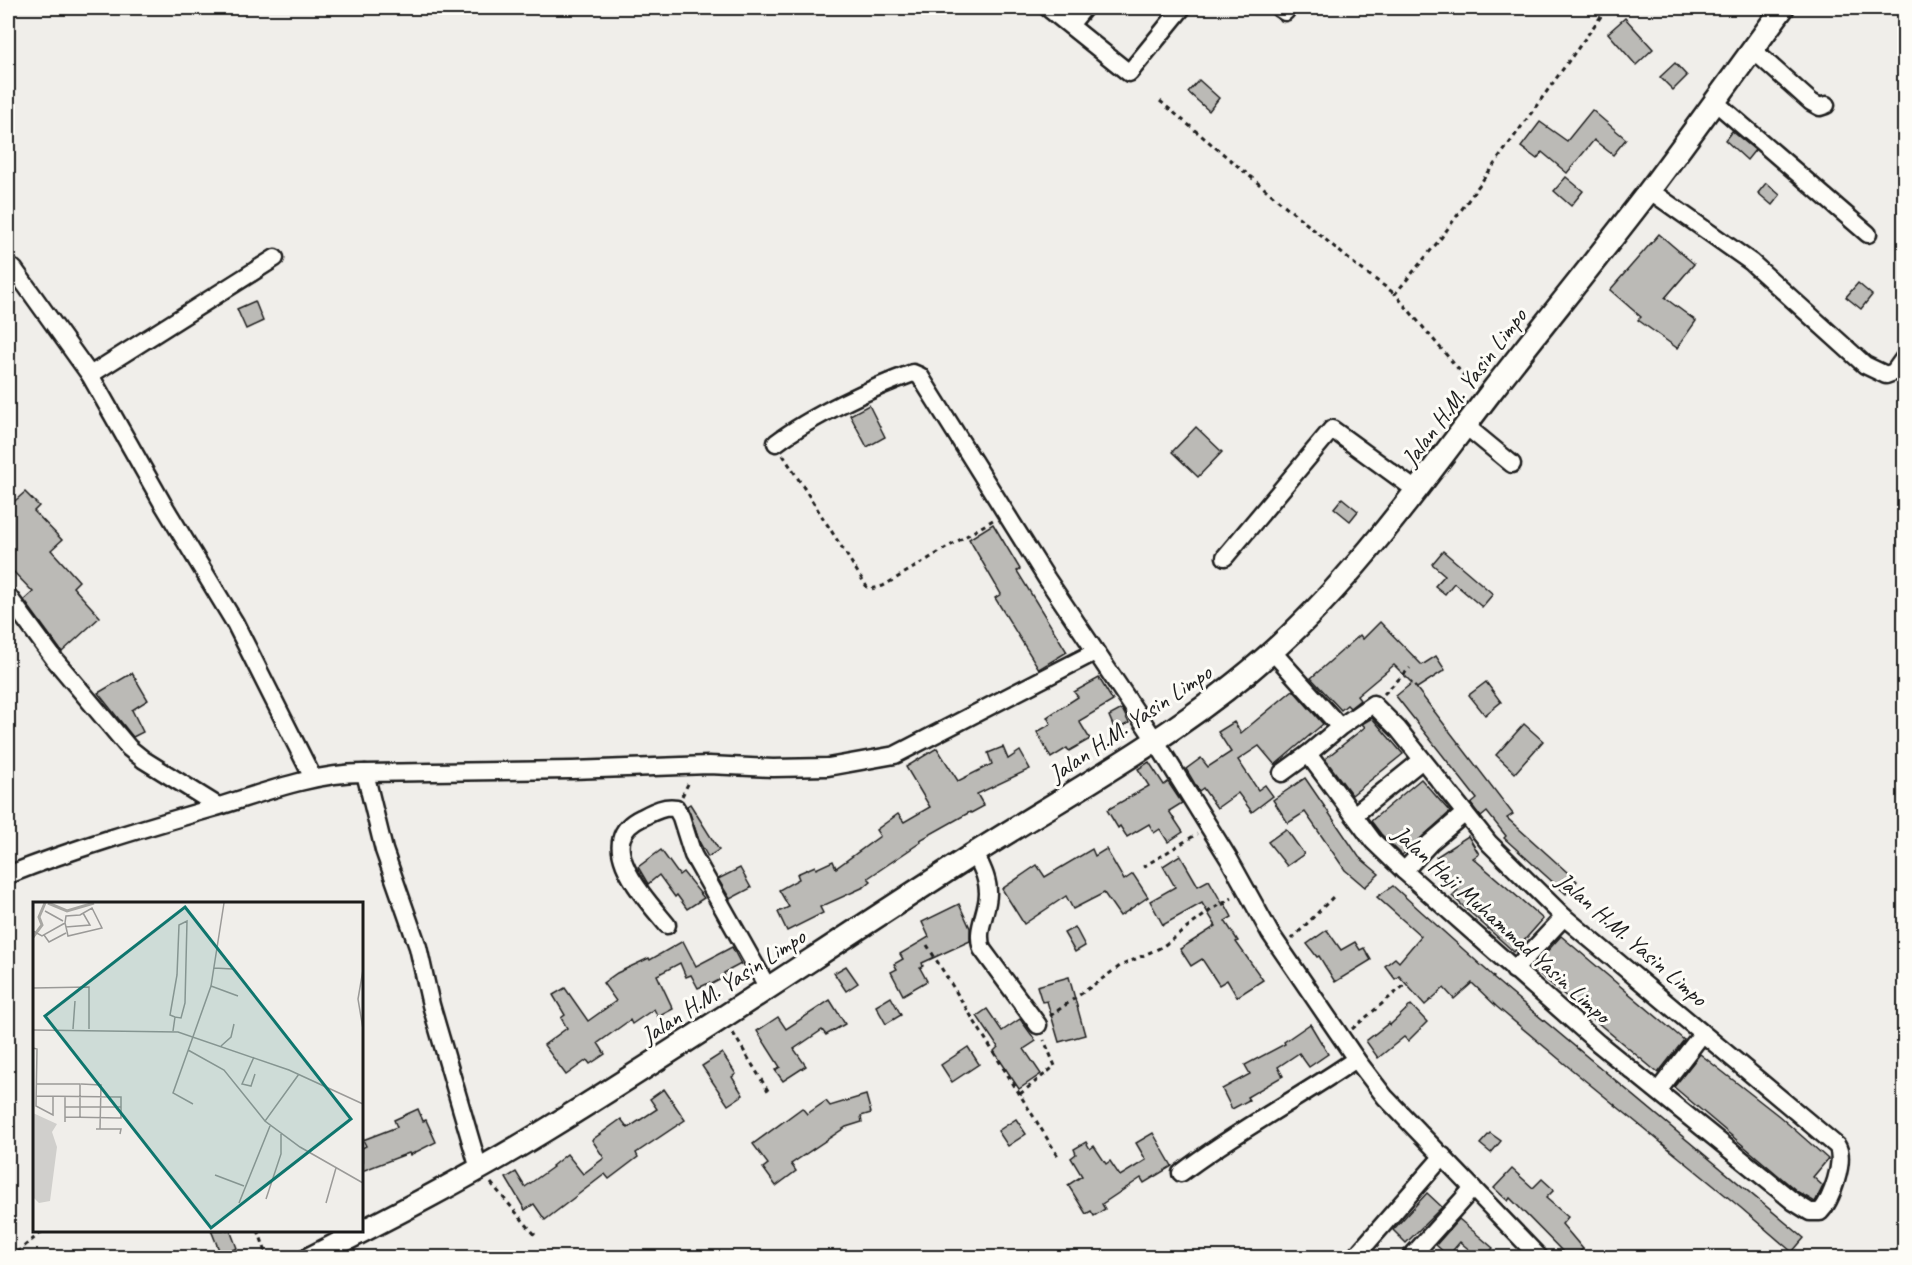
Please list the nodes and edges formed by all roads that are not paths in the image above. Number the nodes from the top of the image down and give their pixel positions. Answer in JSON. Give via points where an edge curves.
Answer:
{"nodes":[{"id":1,"x":1048,"y":8,"type":"edge"},
{"id":2,"x":1084,"y":8,"type":"edge"},
{"id":3,"x":1182,"y":8,"type":"edge"},
{"id":4,"x":1279,"y":8,"type":"edge"},
{"id":5,"x":1288,"y":8,"type":"edge"},
{"id":6,"x":1783,"y":8,"type":"edge"},
{"id":7,"x":1070,"y":25,"type":"junction"},
{"id":8,"x":1752,"y":49,"type":"junction"},
{"id":9,"x":1714,"y":101,"type":"junction"},
{"id":10,"x":1826,"y":105,"type":"dead end"},
{"id":11,"x":1649,"y":190,"type":"junction"},
{"id":12,"x":1868,"y":234,"type":"dead end"},
{"id":13,"x":275,"y":258,"type":"dead end"},
{"id":14,"x":14,"y":269,"type":"dead end"},
{"id":15,"x":1905,"y":358,"type":"edge"},
{"id":16,"x":90,"y":375,"type":"junction"},
{"id":17,"x":1466,"y":426,"type":"junction"},
{"id":18,"x":776,"y":443,"type":"road end"},
{"id":19,"x":1512,"y":464,"type":"dead end"},
{"id":20,"x":1417,"y":491,"type":"junction"},
{"id":21,"x":1225,"y":556,"type":"dead end"},
{"id":22,"x":8,"y":596,"type":"edge"},
{"id":23,"x":1272,"y":651,"type":"junction"},
{"id":24,"x":1095,"y":652,"type":"junction"},
{"id":25,"x":1340,"y":727,"type":"junction"},
{"id":26,"x":1155,"y":740,"type":"junction"},
{"id":27,"x":1308,"y":754,"type":"junction"},
{"id":28,"x":1422,"y":760,"type":"junction"},
{"id":29,"x":365,"y":773,"type":"junction"},
{"id":30,"x":1282,"y":773,"type":"dead end"},
{"id":31,"x":313,"y":778,"type":"junction"},
{"id":32,"x":218,"y":806,"type":"junction"},
{"id":33,"x":1465,"y":813,"type":"junction"},
{"id":34,"x":1354,"y":815,"type":"junction"},
{"id":35,"x":975,"y":853,"type":"junction"},
{"id":36,"x":1404,"y":871,"type":"junction"},
{"id":37,"x":8,"y":875,"type":"edge"},
{"id":38,"x":1564,"y":916,"type":"junction"},
{"id":39,"x":667,"y":925,"type":"dead end"},
{"id":40,"x":1514,"y":969,"type":"junction"},
{"id":41,"x":768,"y":988,"type":"junction"},
{"id":42,"x":1038,"y":1024,"type":"road end"},
{"id":43,"x":1702,"y":1034,"type":"junction"},
{"id":44,"x":1356,"y":1059,"type":"junction"},
{"id":45,"x":1658,"y":1090,"type":"junction"},
{"id":46,"x":1443,"y":1156,"type":"junction"},
{"id":47,"x":479,"y":1169,"type":"junction"},
{"id":48,"x":1181,"y":1173,"type":"dead end"},
{"id":49,"x":1473,"y":1188,"type":"junction"},
{"id":50,"x":1794,"y":1202,"type":"joint"},
{"id":51,"x":363,"y":1229,"type":"edge"},
{"id":52,"x":358,"y":1232,"type":"edge"},
{"id":53,"x":310,"y":1257,"type":"edge"},
{"id":54,"x":1354,"y":1257,"type":"edge"},
{"id":55,"x":1410,"y":1257,"type":"edge"},
{"id":56,"x":1540,"y":1257,"type":"edge"}],
"edges":[{"from":1,"to":7,"type":"street"},
{"from":2,"to":7,"type":"street"},
{"from":3,"to":7,"type":"street","via":[[1130,73]]},
{"from":4,"to":5,"type":"street","via":[[1284,12]]},
{"from":6,"to":8,"type":"main road","name":"Jalan H.M. Yasin Limpo"},
{"from":8,"to":9,"type":"main road","name":"Jalan H.M. Yasin Limpo"},
{"from":8,"to":10,"type":"street","via":[[1811,102]]},
{"from":9,"to":11,"type":"main road","name":"Jalan H.M. Yasin Limpo"},
{"from":9,"to":12,"type":"street"},
{"from":11,"to":15,"type":"street","via":[[1751,262],[1865,365],[1886,375],[1894,372]]},
{"from":11,"to":17,"type":"main road","name":"Jalan H.M. Yasin Limpo"},
{"from":13,"to":16,"type":"street"},
{"from":14,"to":16,"type":"street"},
{"from":16,"to":31,"type":"street","via":[[235,623]]},
{"from":17,"to":19,"type":"street"},
{"from":17,"to":20,"type":"main road","name":"Jalan H.M. Yasin Limpo"},
{"from":18,"to":24,"type":"street","via":[[825,414],[917,373]]},
{"from":20,"to":21,"type":"street","via":[[1332,429]]},
{"from":20,"to":23,"type":"main road","name":"Jalan H.M. Yasin Limpo","via":[[1305,620]]},
{"from":22,"to":32,"type":"street","via":[[55,660],[129,748]]},
{"from":23,"to":25,"type":"street"},
{"from":23,"to":26,"type":"main road","name":"Jalan H.M. Yasin Limpo"},
{"from":24,"to":26,"type":"street"},
{"from":24,"to":29,"type":"street","via":[[895,754],[828,767],[709,765]]},
{"from":25,"to":27,"type":"street"},
{"from":25,"to":28,"type":"street","name":"Jalan H.M. Yasin Limpo","via":[[1373,704]]},
{"from":26,"to":35,"type":"main road","name":"Jalan H.M. Yasin Limpo"},
{"from":26,"to":44,"type":"street","via":[[1270,933]]},
{"from":27,"to":30,"type":"street"},
{"from":27,"to":34,"type":"street","name":"Jalan Haji Muhammad Yasin Limpo"},
{"from":28,"to":33,"type":"street","name":"Jalan H.M. Yasin Limpo"},
{"from":28,"to":34,"type":"street"},
{"from":29,"to":31,"type":"street"},
{"from":29,"to":47,"type":"street","via":[[384,850],[418,947]]},
{"from":31,"to":32,"type":"street"},
{"from":32,"to":37,"type":"street","via":[[63,853]]},
{"from":33,"to":36,"type":"street"},
{"from":33,"to":38,"type":"street","name":"Jalan H.M. Yasin Limpo","via":[[1489,843]]},
{"from":34,"to":36,"type":"street","name":"Jalan Haji Muhammad Yasin Limpo","via":[[1373,841]]},
{"from":35,"to":41,"type":"main road","name":"Jalan H.M. Yasin Limpo"},
{"from":35,"to":42,"type":"street","via":[[986,876],[988,895],[980,927],[982,949]]},
{"from":36,"to":40,"type":"street","name":"Jalan Haji Muhammad Yasin Limpo"},
{"from":38,"to":40,"type":"street"},
{"from":38,"to":43,"type":"street","name":"Jalan H.M. Yasin Limpo"},
{"from":39,"to":41,"type":"street","via":[[631,877],[620,849],[630,823],[668,807],[676,808],[681,817],[693,855]]},
{"from":40,"to":45,"type":"street","name":"Jalan Haji Muhammad Yasin Limpo"},
{"from":41,"to":47,"type":"main road","name":"Jalan H.M. Yasin Limpo"},
{"from":43,"to":45,"type":"street"},
{"from":43,"to":50,"type":"street","name":"Jalan H.M. Yasin Limpo","via":[[1841,1151],[1833,1190],[1824,1208],[1813,1213]]},
{"from":44,"to":46,"type":"street","via":[[1384,1097]]},
{"from":44,"to":48,"type":"street","via":[[1224,1141]]},
{"from":45,"to":50,"type":"street","name":"Jalan Haji Muhammad Yasin Limpo"},
{"from":46,"to":49,"type":"street"},
{"from":46,"to":54,"type":"street"},
{"from":47,"to":51,"type":"main road","name":"Jalan H.M. Yasin Limpo"},
{"from":49,"to":55,"type":"street"},
{"from":49,"to":56,"type":"street"},
{"from":52,"to":53,"type":"main road","name":"Jalan H.M. Yasin Limpo"}]}
